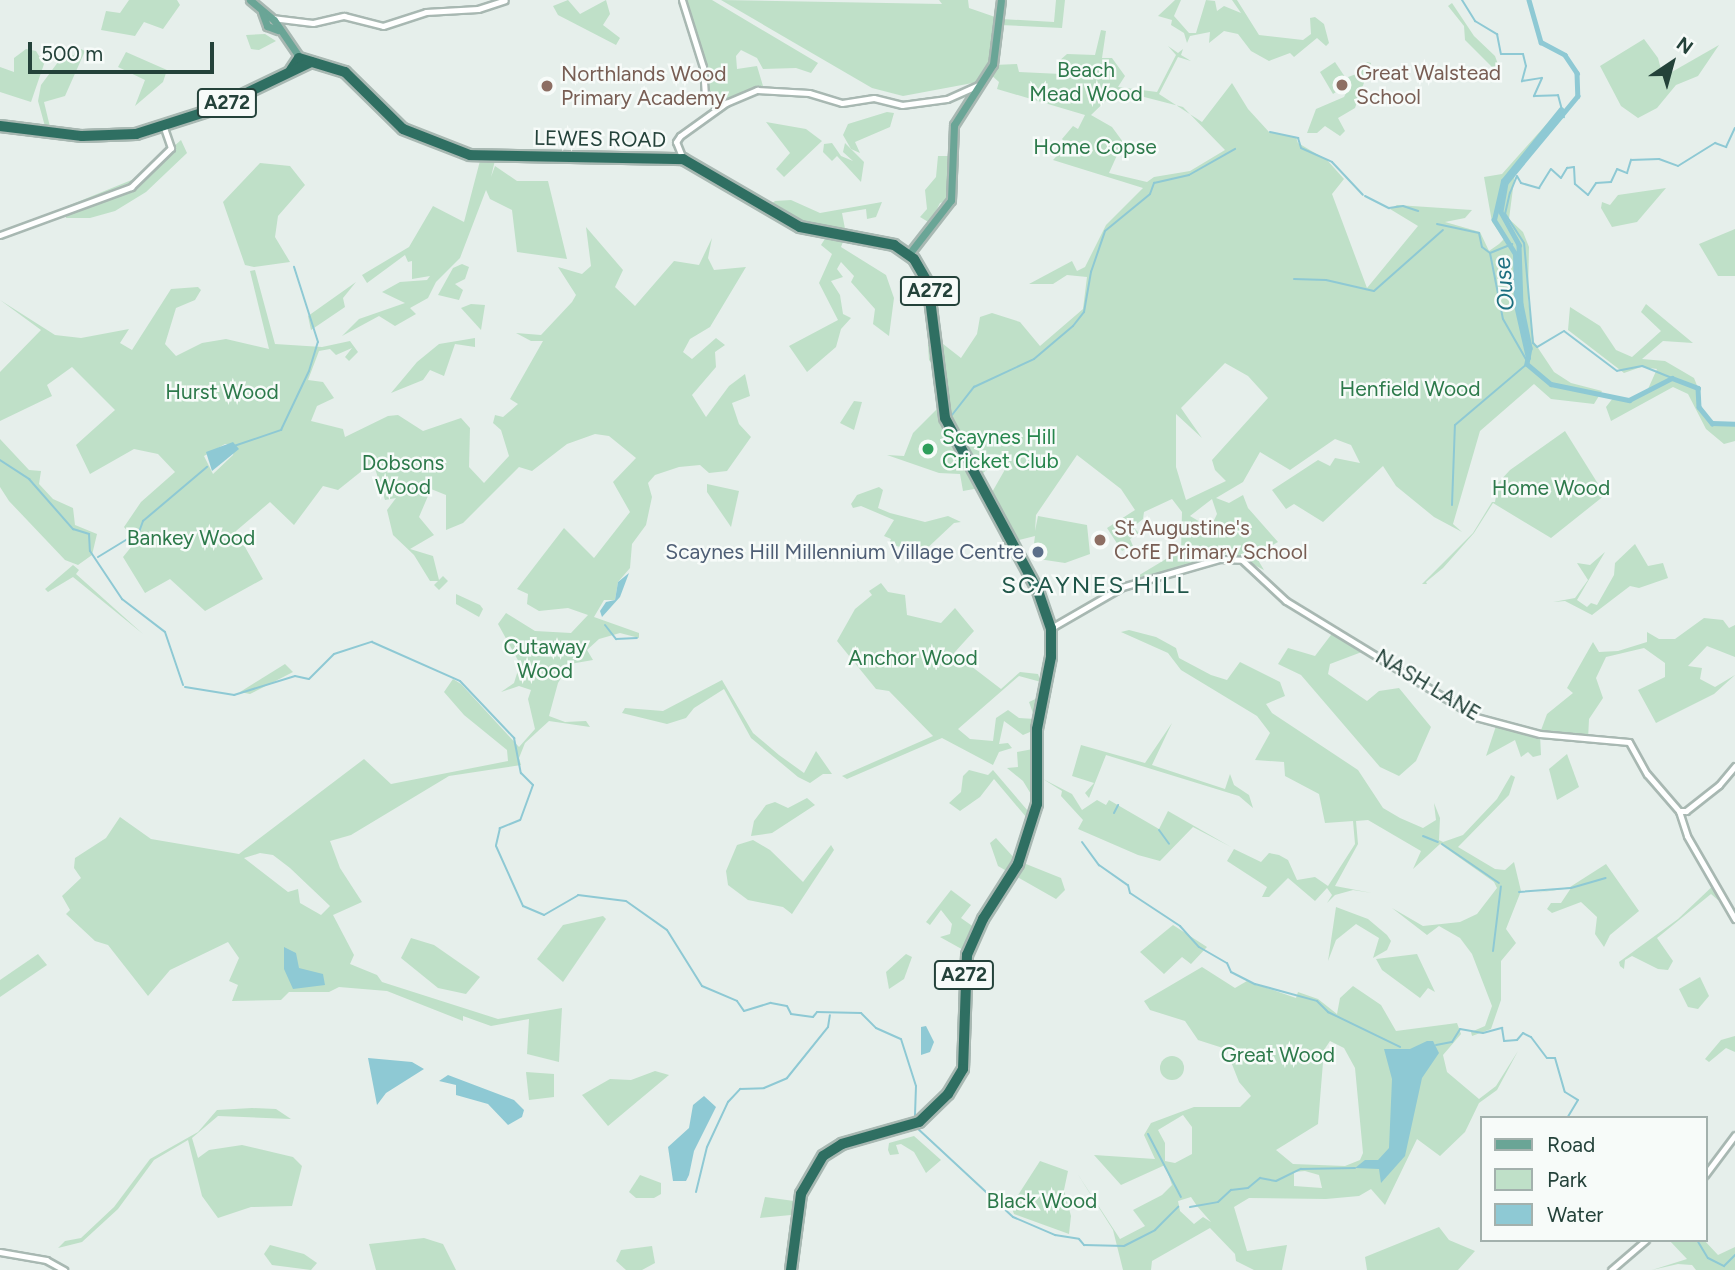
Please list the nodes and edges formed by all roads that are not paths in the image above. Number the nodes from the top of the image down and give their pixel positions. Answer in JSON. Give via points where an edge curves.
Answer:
{"nodes":[{"id":1,"x":250,"y":0,"type":"edge"},
{"id":2,"x":505,"y":0,"type":"edge"},
{"id":3,"x":682,"y":0,"type":"edge"},
{"id":4,"x":1002,"y":0,"type":"edge"},
{"id":5,"x":273,"y":23,"type":"junction"},
{"id":6,"x":299,"y":62,"type":"junction"},
{"id":7,"x":980,"y":84,"type":"junction"},
{"id":8,"x":718,"y":108,"type":"junction"},
{"id":9,"x":0,"y":127,"type":"edge"},
{"id":10,"x":164,"y":128,"type":"junction"},
{"id":11,"x":683,"y":159,"type":"junction"},
{"id":12,"x":0,"y":235,"type":"edge"},
{"id":13,"x":909,"y":254,"type":"junction"},
{"id":14,"x":1051,"y":628,"type":"junction"},
{"id":15,"x":1735,"y":766,"type":"edge"},
{"id":16,"x":1682,"y":811,"type":"junction"},
{"id":17,"x":1735,"y":919,"type":"edge"},
{"id":18,"x":1735,"y":1135,"type":"edge"},
{"id":19,"x":1707,"y":1172,"type":"edge"},
{"id":20,"x":1644,"y":1242,"type":"edge"},
{"id":21,"x":0,"y":1252,"type":"edge"},
{"id":22,"x":64,"y":1270,"type":"edge"},
{"id":23,"x":791,"y":1270,"type":"edge"},
{"id":24,"x":1611,"y":1270,"type":"edge"}],
"edges":[{"from":1,"to":5,"type":"main road"},
{"from":2,"to":5,"type":"street","via":[[478,9],[426,12],[383,26],[351,18]]},
{"from":3,"to":8,"type":"street","via":[[703,67],[705,93]]},
{"from":4,"to":7,"type":"main road","via":[[998,47]]},
{"from":5,"to":6,"type":"main road"},
{"from":6,"to":10,"type":"highway","number":"A272"},
{"from":6,"to":11,"type":"highway","name":"LEWES ROAD","number":"A272","via":[[345,72],[403,129],[470,155]]},
{"from":7,"to":8,"type":"street","via":[[947,99],[902,105],[874,99],[842,103],[766,88],[740,95]]},
{"from":7,"to":13,"type":"main road","via":[[954,125],[948,207]]},
{"from":8,"to":11,"type":"street","via":[[677,139]]},
{"from":9,"to":10,"type":"highway","number":"A272","via":[[101,136]]},
{"from":10,"to":12,"type":"street","via":[[171,148],[131,187]]},
{"from":11,"to":13,"type":"highway","name":"LEWES ROAD","number":"A272","via":[[800,227],[884,241]]},
{"from":13,"to":14,"type":"highway","number":"A272","via":[[929,285],[945,418],[1038,591]]},
{"from":14,"to":16,"type":"street","name":"NASH LANE","via":[[1122,587],[1232,557],[1256,569],[1286,601],[1476,717],[1540,734],[1629,742],[1647,774]]},
{"from":14,"to":23,"type":"highway","number":"A272","via":[[1051,657],[1037,729],[1037,804],[1026,844],[966,959],[963,1069],[948,1094],[916,1124],[830,1150],[808,1178],[798,1205]]},
{"from":15,"to":16,"type":"street"},
{"from":16,"to":17,"type":"street","via":[[1687,836]]},
{"from":18,"to":19,"type":"street"},
{"from":20,"to":24,"type":"street"},
{"from":21,"to":22,"type":"street","via":[[46,1260]]}]}
